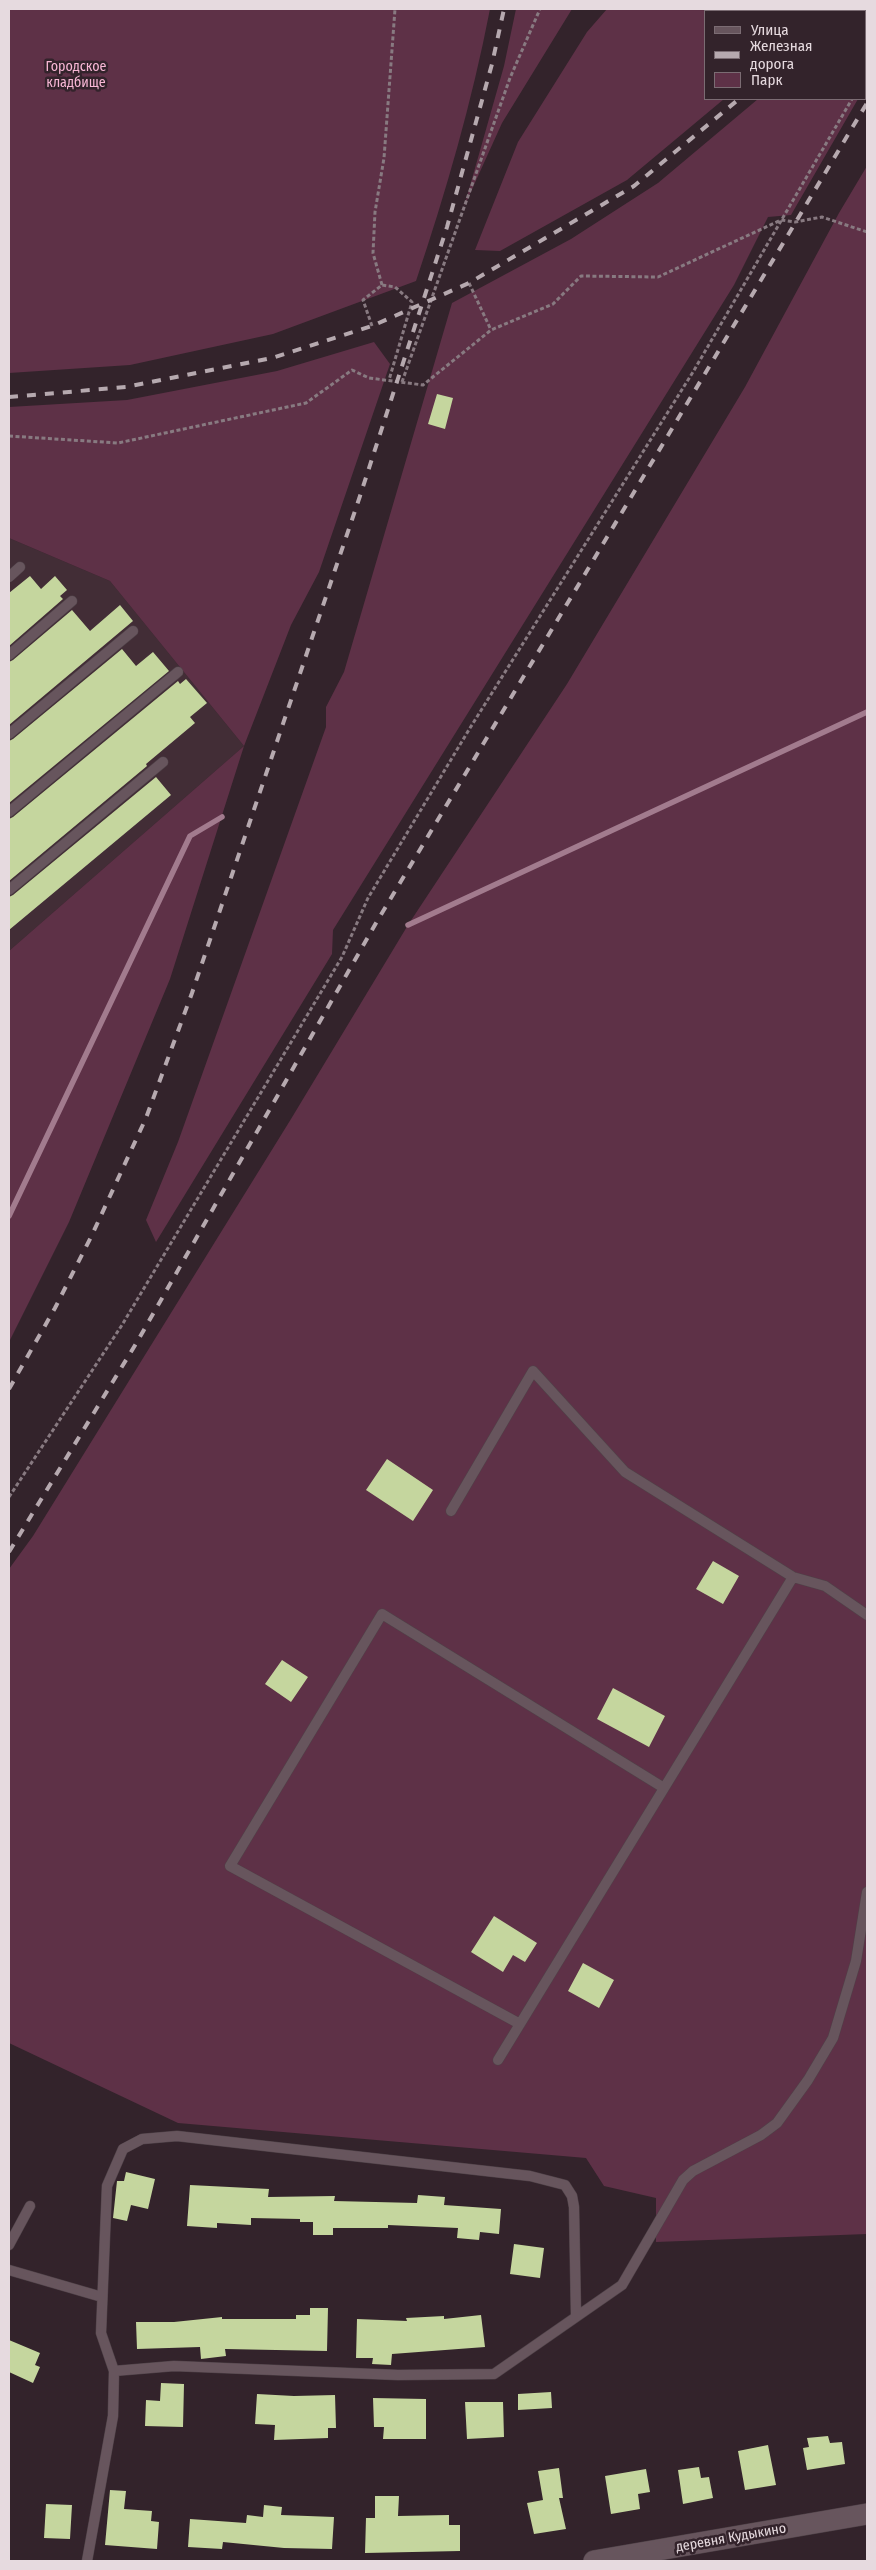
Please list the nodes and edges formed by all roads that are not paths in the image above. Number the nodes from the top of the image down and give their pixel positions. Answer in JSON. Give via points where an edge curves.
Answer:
{"nodes":[{"id":1,"x":20,"y":567,"type":"dead end"},
{"id":2,"x":9,"y":577,"type":"edge"},
{"id":3,"x":72,"y":600,"type":"dead end"},
{"id":4,"x":133,"y":631,"type":"dead end"},
{"id":5,"x":9,"y":655,"type":"edge"},
{"id":6,"x":178,"y":672,"type":"dead end"},
{"id":7,"x":9,"y":734,"type":"edge"},
{"id":8,"x":163,"y":762,"type":"dead end"},
{"id":9,"x":9,"y":812,"type":"edge"},
{"id":10,"x":9,"y":890,"type":"edge"},
{"id":11,"x":452,"y":1511,"type":"dead end"},
{"id":12,"x":793,"y":1577,"type":"junction"},
{"id":13,"x":867,"y":1615,"type":"edge"},
{"id":14,"x":664,"y":1788,"type":"junction"},
{"id":15,"x":867,"y":1892,"type":"edge"},
{"id":16,"x":520,"y":2024,"type":"junction"},
{"id":17,"x":498,"y":2060,"type":"dead end"},
{"id":18,"x":30,"y":2206,"type":"dead end"},
{"id":19,"x":9,"y":2245,"type":"edge"},
{"id":20,"x":9,"y":2270,"type":"edge"},
{"id":21,"x":102,"y":2297,"type":"junction"},
{"id":22,"x":576,"y":2316,"type":"junction"},
{"id":23,"x":114,"y":2372,"type":"junction"},
{"id":24,"x":867,"y":2514,"type":"edge"},
{"id":25,"x":88,"y":2561,"type":"edge"},
{"id":26,"x":594,"y":2561,"type":"edge"}],
"edges":[{"from":1,"to":2,"type":"lane"},
{"from":3,"to":5,"type":"lane"},
{"from":4,"to":7,"type":"lane"},
{"from":6,"to":9,"type":"lane"},
{"from":8,"to":10,"type":"lane"},
{"from":11,"to":12,"type":"lane","via":[[533,1371],[625,1472]]},
{"from":12,"to":13,"type":"lane","via":[[825,1586]]},
{"from":12,"to":14,"type":"lane"},
{"from":14,"to":16,"type":"lane"},
{"from":14,"to":16,"type":"lane","via":[[382,1614],[230,1866]]},
{"from":15,"to":22,"type":"lane","via":[[856,1961],[833,2038],[808,2080],[778,2123],[693,2171],[683,2180],[622,2285]]},
{"from":16,"to":17,"type":"lane"},
{"from":18,"to":19,"type":"lane"},
{"from":20,"to":21,"type":"lane"},
{"from":21,"to":22,"type":"lane","via":[[107,2186],[122,2149],[142,2139],[177,2136],[530,2176],[565,2185],[574,2207]]},
{"from":21,"to":23,"type":"lane","via":[[101,2333]]},
{"from":22,"to":23,"type":"lane","via":[[494,2374],[398,2375],[174,2366]]},
{"from":23,"to":25,"type":"lane","via":[[113,2416]]},
{"from":24,"to":26,"type":"street","name":"деревня Кудыкино"}]}
